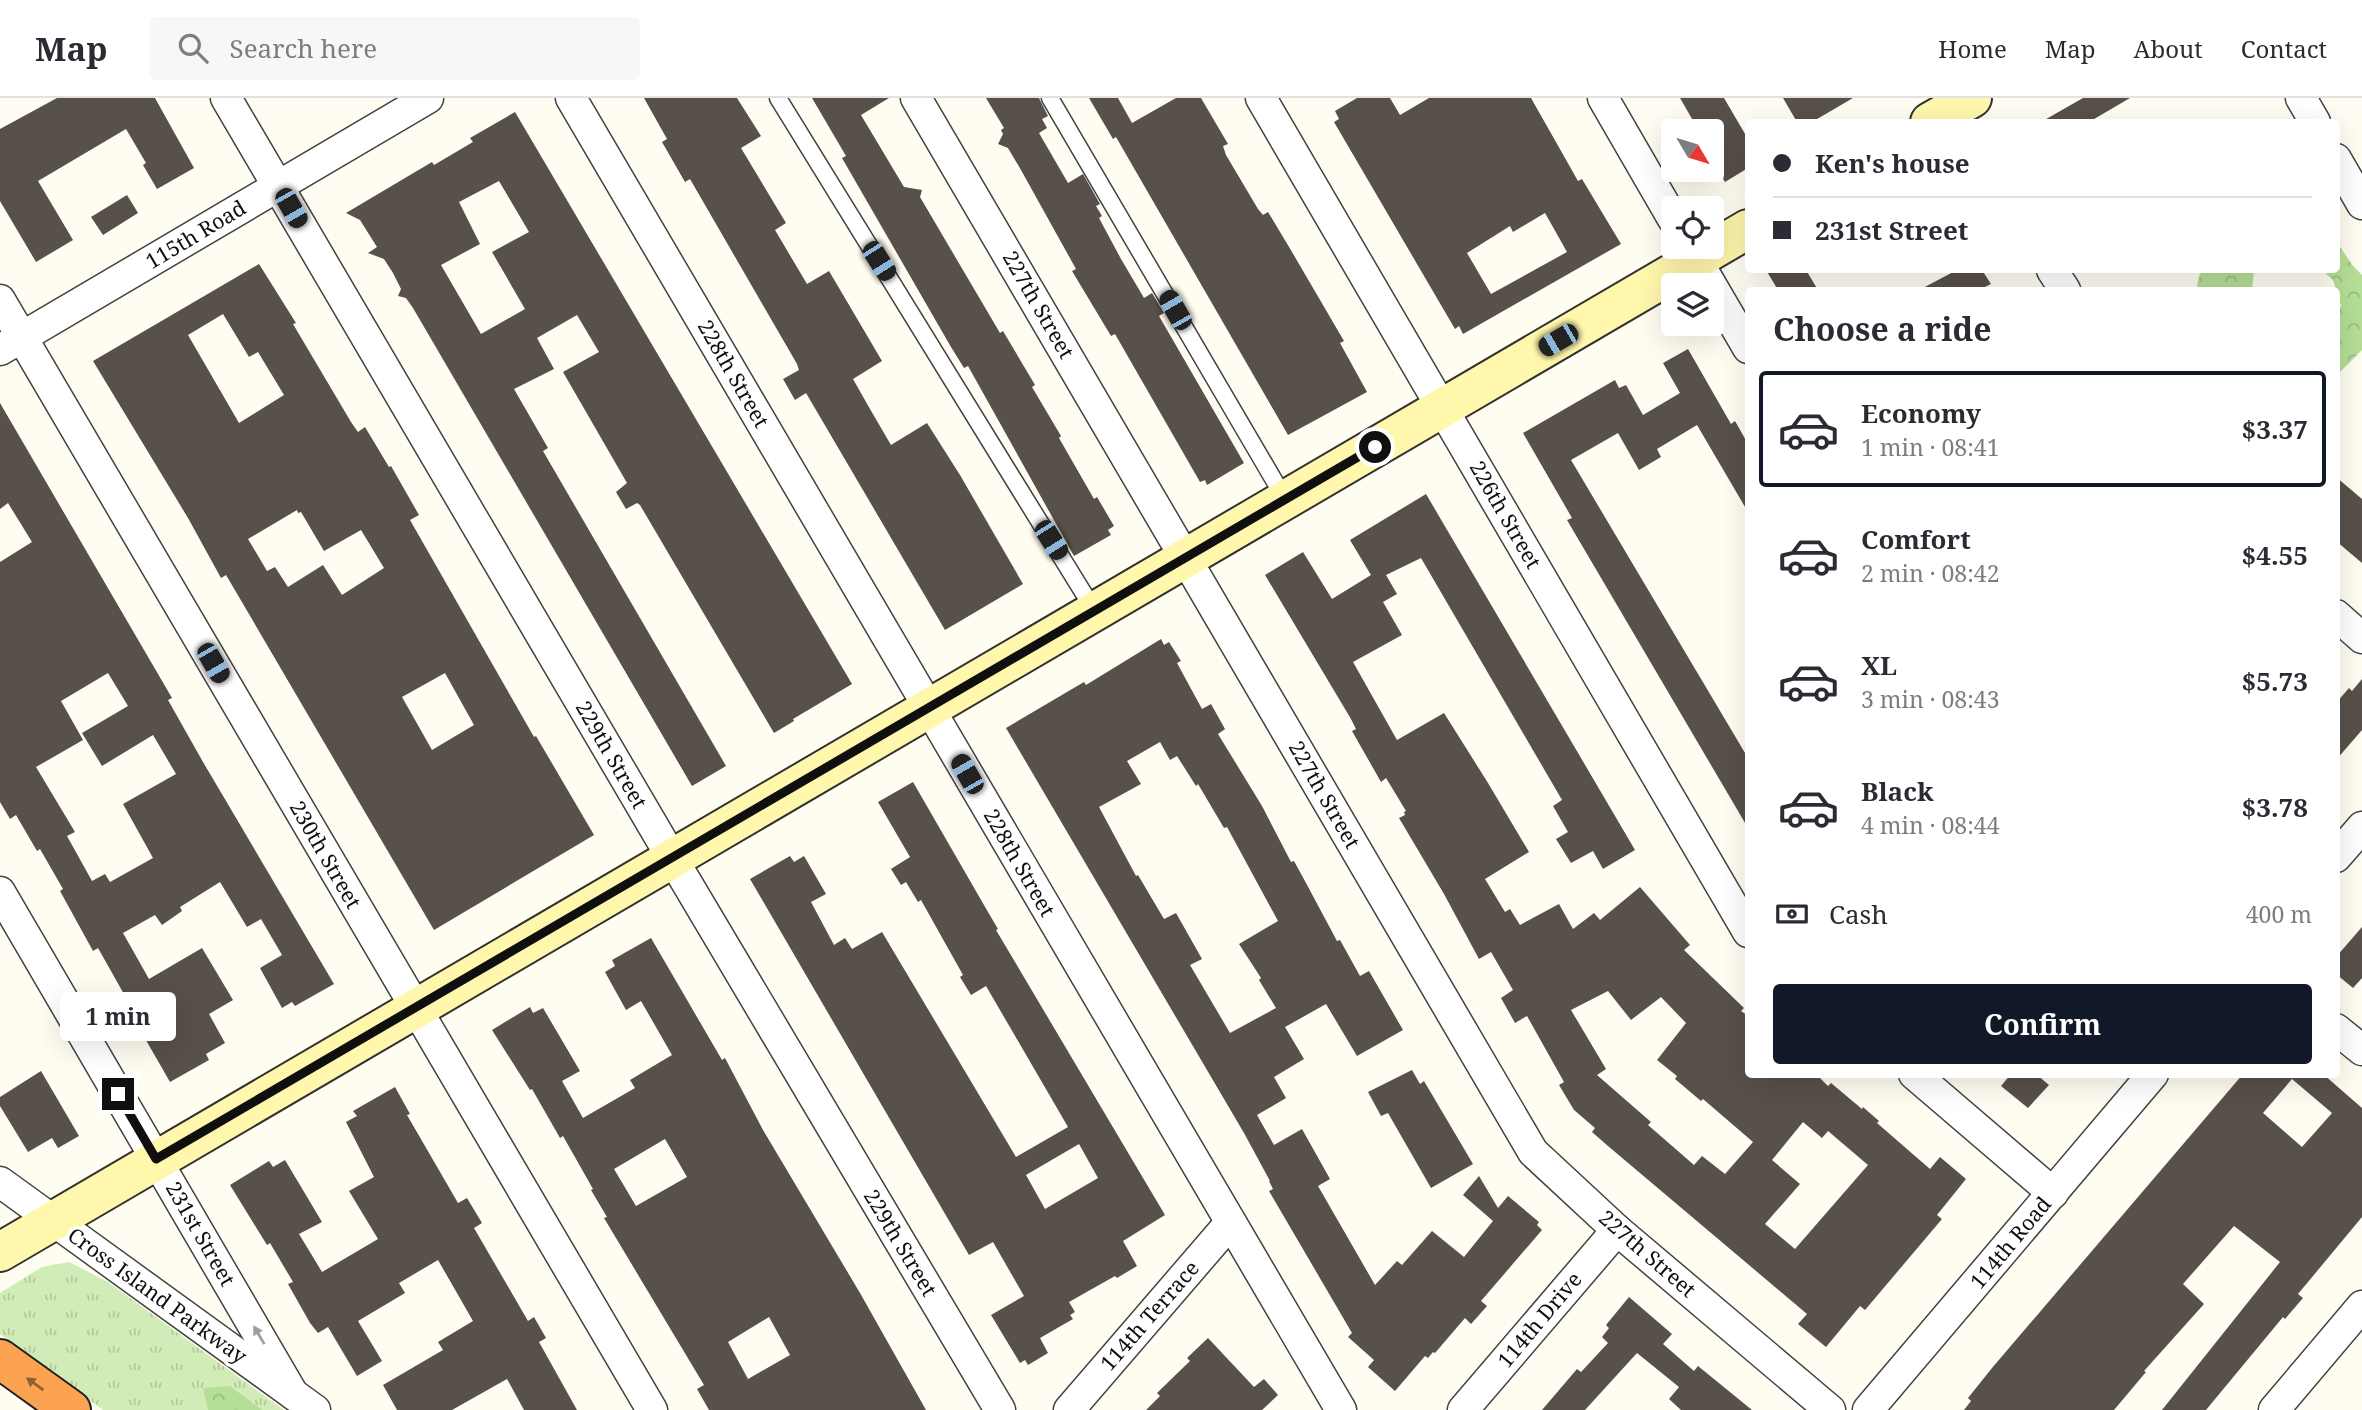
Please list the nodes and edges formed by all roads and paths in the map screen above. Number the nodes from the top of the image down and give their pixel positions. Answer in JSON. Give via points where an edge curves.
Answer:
{"nodes":[{"id":1,"x":226,"y":98,"type":"edge"},
{"id":2,"x":428,"y":98,"type":"edge"},
{"id":3,"x":571,"y":98,"type":"edge"},
{"id":4,"x":778,"y":98,"type":"edge"},
{"id":5,"x":916,"y":98,"type":"edge"},
{"id":6,"x":1050,"y":98,"type":"edge"},
{"id":7,"x":1261,"y":98,"type":"edge"},
{"id":8,"x":1603,"y":98,"type":"edge"},
{"id":9,"x":2301,"y":98,"type":"edge"},
{"id":10,"x":2313,"y":119,"type":"edge"},
{"id":11,"x":2340,"y":166,"type":"edge"},
{"id":12,"x":278,"y":186,"type":"junction"},
{"id":13,"x":1661,"y":198,"type":"edge"},
{"id":14,"x":2362,"y":204,"type":"edge"},
{"id":15,"x":1745,"y":230,"type":"edge"},
{"id":16,"x":1724,"y":239,"type":"edge"},
{"id":17,"x":1683,"y":259,"type":"edge"},
{"id":18,"x":1696,"y":259,"type":"edge"},
{"id":19,"x":0,"y":300,"type":"edge"},
{"id":20,"x":1745,"y":343,"type":"edge"},
{"id":21,"x":11,"y":344,"type":"edge"},
{"id":22,"x":1443,"y":408,"type":"junction"},
{"id":23,"x":1285,"y":499,"type":"junction"},
{"id":24,"x":1185,"y":557,"type":"junction"},
{"id":25,"x":1094,"y":610,"type":"junction"},
{"id":26,"x":2340,"y":619,"type":"edge"},
{"id":27,"x":2362,"y":638,"type":"edge"},
{"id":28,"x":929,"y":707,"type":"junction"},
{"id":29,"x":2362,"y":827,"type":"edge"},
{"id":30,"x":2340,"y":852,"type":"edge"},
{"id":31,"x":672,"y":858,"type":"junction"},
{"id":32,"x":0,"y":892,"type":"edge"},
{"id":33,"x":1745,"y":927,"type":"edge"},
{"id":34,"x":415,"y":1009,"type":"junction"},
{"id":35,"x":2340,"y":1032,"type":"edge"},
{"id":36,"x":2362,"y":1051,"type":"edge"},
{"id":37,"x":1919,"y":1078,"type":"edge"},
{"id":38,"x":2150,"y":1078,"type":"edge"},
{"id":39,"x":156,"y":1159,"type":"junction"},
{"id":40,"x":0,"y":1182,"type":"edge"},
{"id":41,"x":2053,"y":1193,"type":"junction"},
{"id":42,"x":52,"y":1220,"type":"junction"},
{"id":43,"x":1230,"y":1223,"type":"junction"},
{"id":44,"x":1617,"y":1230,"type":"junction"},
{"id":45,"x":0,"y":1252,"type":"edge"},
{"id":46,"x":2362,"y":1306,"type":"edge"},
{"id":47,"x":0,"y":1359,"type":"edge"},
{"id":48,"x":304,"y":1402,"type":"edge"},
{"id":49,"x":71,"y":1410,"type":"edge"},
{"id":50,"x":652,"y":1410,"type":"edge"},
{"id":51,"x":1000,"y":1410,"type":"edge"},
{"id":52,"x":1069,"y":1410,"type":"edge"},
{"id":53,"x":1341,"y":1410,"type":"edge"},
{"id":54,"x":1464,"y":1410,"type":"edge"},
{"id":55,"x":1830,"y":1410,"type":"edge"},
{"id":56,"x":1868,"y":1410,"type":"edge"},
{"id":57,"x":2274,"y":1410,"type":"edge"}],
"edges":[{"from":1,"to":12,"type":"street","name":"229th Street"},
{"from":2,"to":12,"type":"street","name":"115th Road"},
{"from":3,"to":28,"type":"street","name":"228th Street"},
{"from":4,"to":25,"type":"lane"},
{"from":5,"to":24,"type":"street","name":"227th Street"},
{"from":6,"to":23,"type":"lane"},
{"from":7,"to":22,"type":"street","name":"226th Street"},
{"from":8,"to":13,"type":"street"},
{"from":9,"to":10,"type":"street"},
{"from":11,"to":14,"type":"street"},
{"from":12,"to":21,"type":"street","name":"115th Road"},
{"from":12,"to":31,"type":"street","name":"229th Street"},
{"from":15,"to":16,"type":"main road"},
{"from":17,"to":22,"type":"main road"},
{"from":18,"to":20,"type":"street"},
{"from":19,"to":21,"type":"street","name":"230th Street"},
{"from":21,"to":34,"type":"street","name":"230th Street"},
{"from":22,"to":23,"type":"main road"},
{"from":22,"to":33,"type":"street","name":"226th Street"},
{"from":23,"to":24,"type":"main road"},
{"from":24,"to":25,"type":"main road"},
{"from":24,"to":44,"type":"street","name":"227th Street","via":[[1533,1152]]},
{"from":25,"to":28,"type":"main road"},
{"from":26,"to":27,"type":"street"},
{"from":28,"to":31,"type":"main road"},
{"from":28,"to":43,"type":"street","name":"228th Street"},
{"from":29,"to":30,"type":"street"},
{"from":31,"to":34,"type":"main road"},
{"from":31,"to":51,"type":"street","name":"229th Street"},
{"from":32,"to":39,"type":"street","name":"231st Street"},
{"from":34,"to":39,"type":"main road"},
{"from":34,"to":50,"type":"street","name":"230th Street"},
{"from":35,"to":36,"type":"street"},
{"from":37,"to":41,"type":"street"},
{"from":38,"to":41,"type":"street","name":"114th Road"},
{"from":39,"to":42,"type":"main road"},
{"from":48,"to":39,"type":"street","name":"231st Street","one_way":true},
{"from":40,"to":42,"type":"street","name":"Cross Island Parkway"},
{"from":41,"to":56,"type":"street","name":"114th Road"},
{"from":42,"to":45,"type":"main road"},
{"from":42,"to":48,"type":"street","name":"Cross Island Parkway"},
{"from":43,"to":52,"type":"street","name":"114th Terrace"},
{"from":43,"to":53,"type":"street","name":"228th Street"},
{"from":44,"to":54,"type":"street","name":"114th Drive"},
{"from":44,"to":55,"type":"street","name":"227th Street"},
{"from":46,"to":57,"type":"street"},
{"from":49,"to":47,"type":"highway","one_way":true}]}
